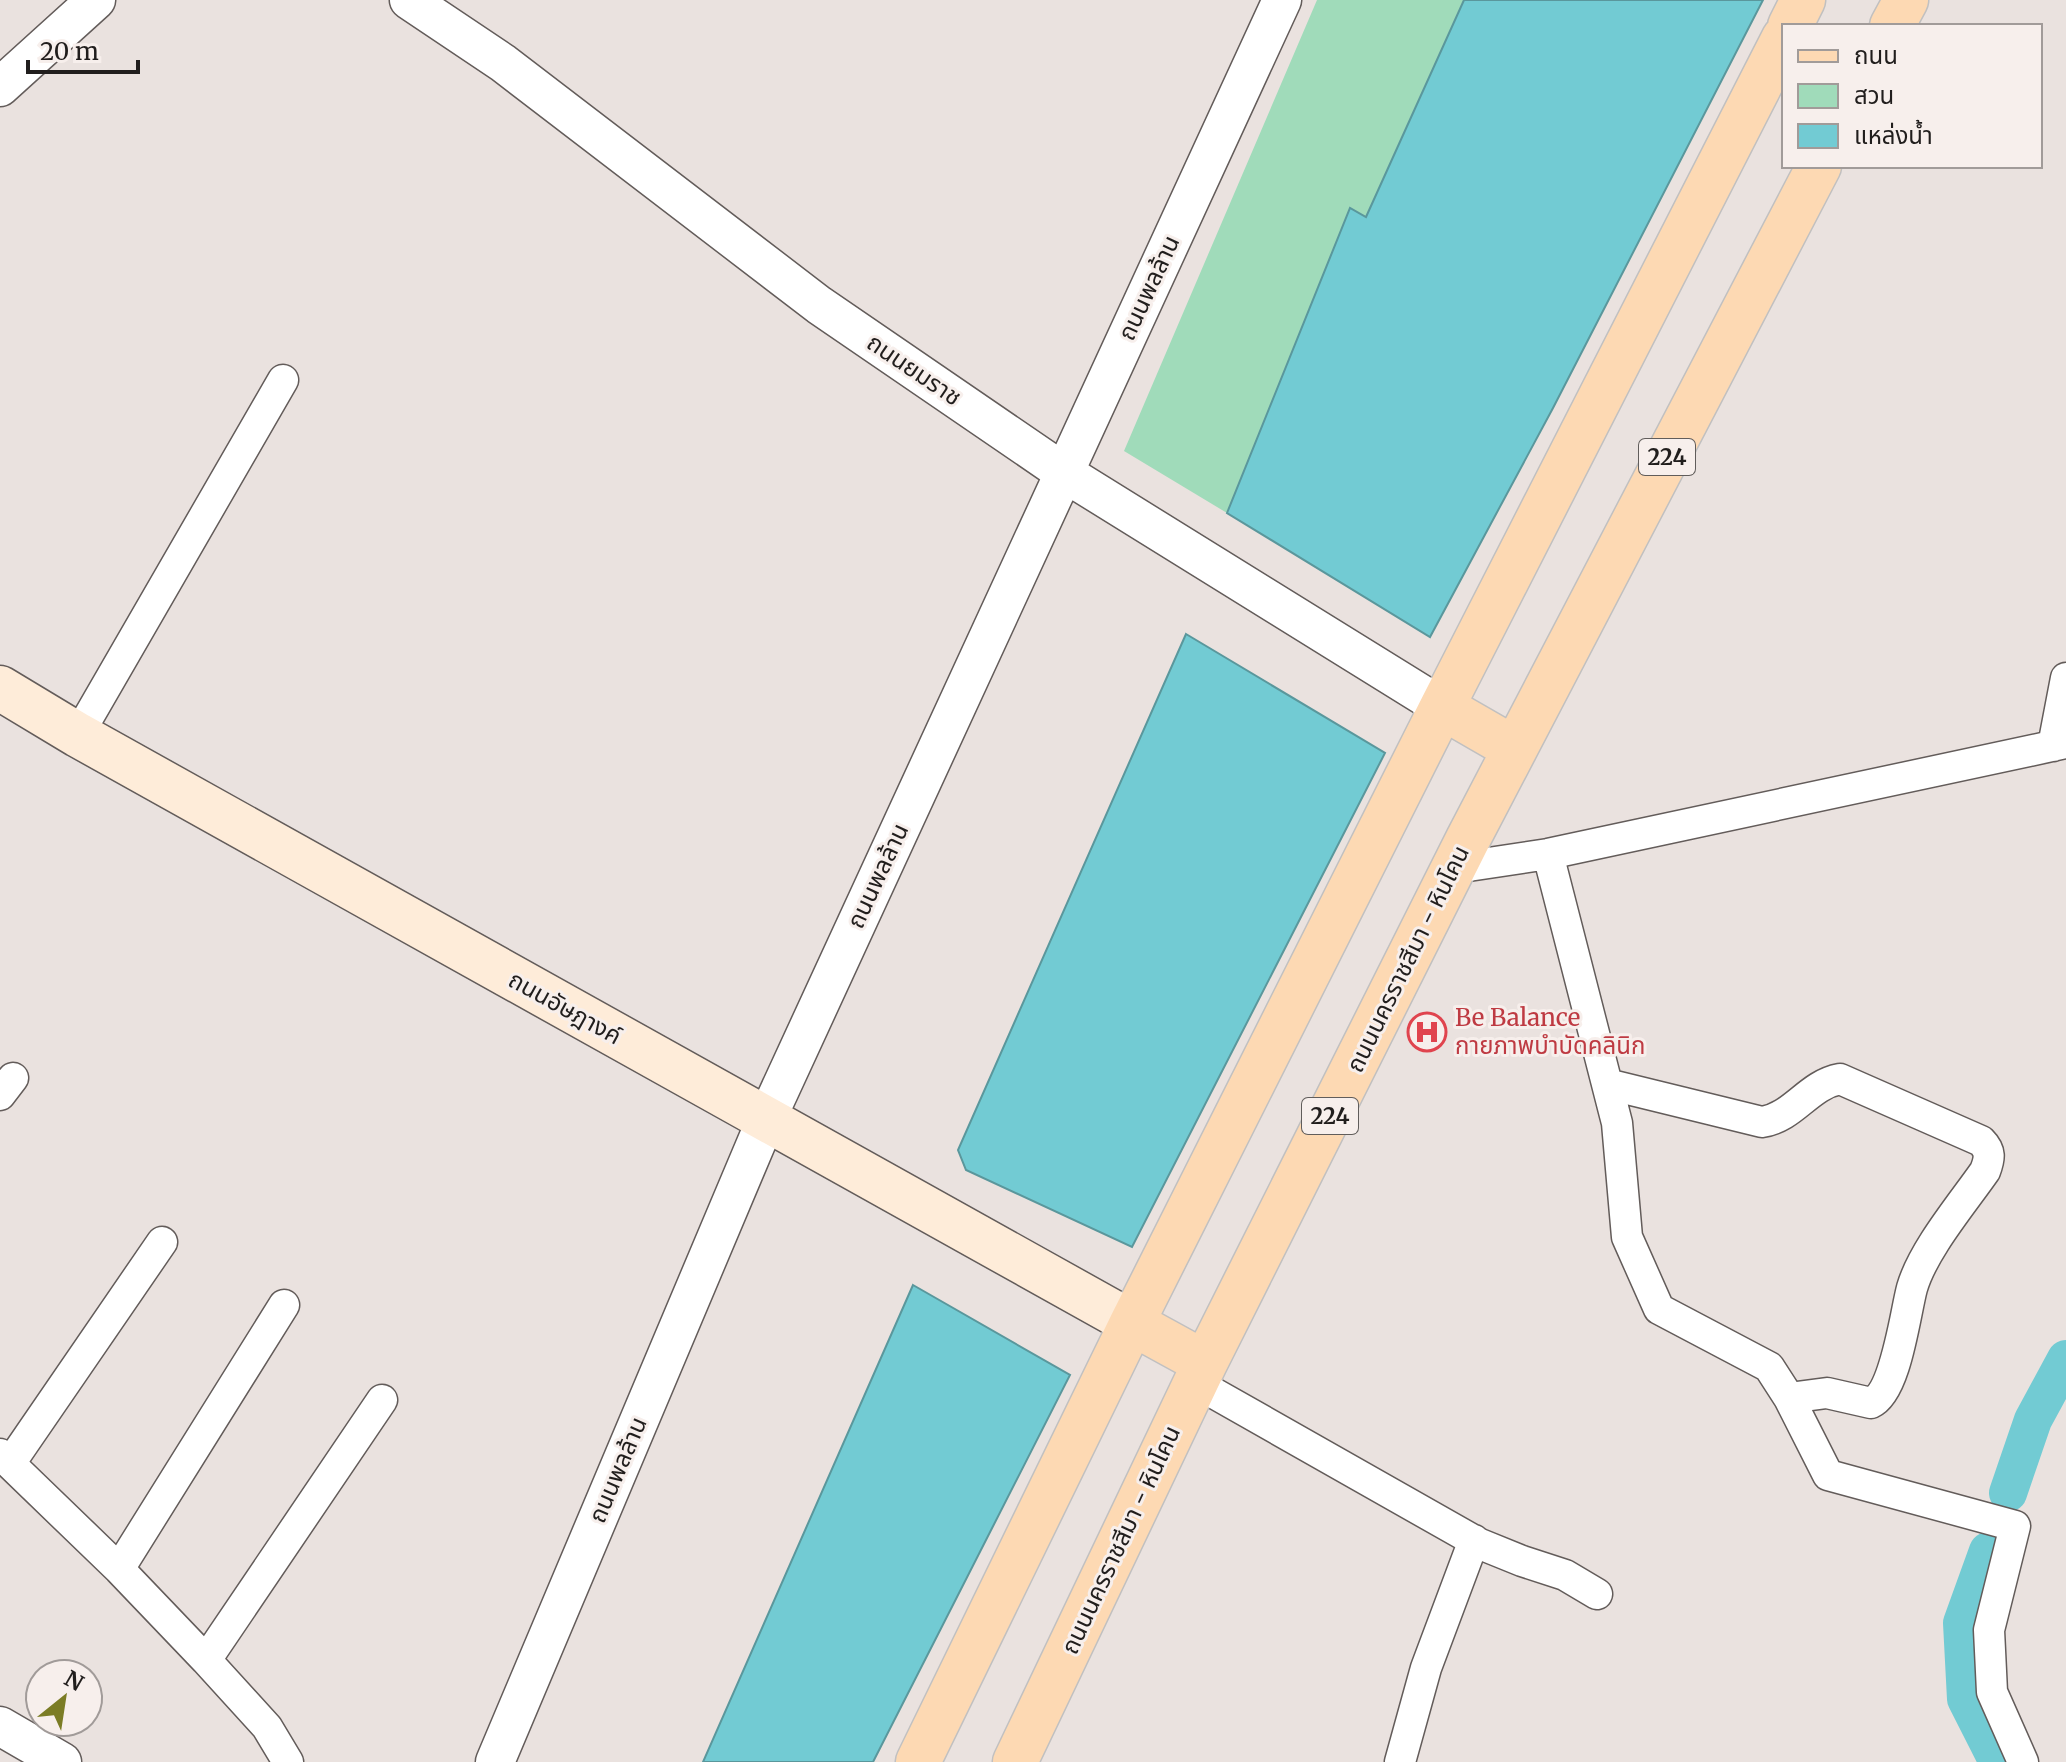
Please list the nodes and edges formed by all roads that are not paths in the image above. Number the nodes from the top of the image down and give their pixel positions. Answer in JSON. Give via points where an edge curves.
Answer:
{"nodes":[{"id":1,"x":96,"y":0,"type":"edge"},
{"id":2,"x":409,"y":0,"type":"edge"},
{"id":3,"x":1282,"y":0,"type":"edge"},
{"id":4,"x":1803,"y":0,"type":"edge"},
{"id":5,"x":1906,"y":0,"type":"edge"},
{"id":6,"x":1791,"y":24,"type":"edge"},
{"id":7,"x":1893,"y":24,"type":"edge"},
{"id":8,"x":1782,"y":42,"type":"edge"},
{"id":9,"x":0,"y":87,"type":"edge"},
{"id":10,"x":1818,"y":168,"type":"edge"},
{"id":11,"x":283,"y":380,"type":"dead end"},
{"id":12,"x":1063,"y":472,"type":"junction"},
{"id":13,"x":2066,"y":678,"type":"edge"},
{"id":14,"x":0,"y":688,"type":"edge"},
{"id":15,"x":1442,"y":707,"type":"junction"},
{"id":16,"x":78,"y":735,"type":"junction"},
{"id":17,"x":2059,"y":745,"type":"edge"},
{"id":18,"x":1515,"y":749,"type":"junction"},
{"id":19,"x":1548,"y":854,"type":"junction"},
{"id":20,"x":1455,"y":868,"type":"junction"},
{"id":21,"x":1607,"y":1084,"type":"junction"},
{"id":22,"x":766,"y":1120,"type":"junction"},
{"id":23,"x":162,"y":1242,"type":"dead end"},
{"id":24,"x":284,"y":1305,"type":"dead end"},
{"id":25,"x":1132,"y":1323,"type":"junction"},
{"id":26,"x":1201,"y":1373,"type":"junction"},
{"id":27,"x":1789,"y":1398,"type":"junction"},
{"id":28,"x":382,"y":1400,"type":"dead end"},
{"id":29,"x":6,"y":1458,"type":"edge"},
{"id":30,"x":1474,"y":1540,"type":"junction"},
{"id":31,"x":119,"y":1569,"type":"junction"},
{"id":32,"x":1597,"y":1594,"type":"dead end"},
{"id":33,"x":206,"y":1660,"type":"junction"},
{"id":34,"x":0,"y":1726,"type":"edge"},
{"id":35,"x":62,"y":1762,"type":"edge"},
{"id":36,"x":288,"y":1762,"type":"edge"},
{"id":37,"x":495,"y":1762,"type":"edge"},
{"id":38,"x":918,"y":1762,"type":"edge"},
{"id":39,"x":1015,"y":1762,"type":"edge"},
{"id":40,"x":1400,"y":1762,"type":"edge"},
{"id":41,"x":2023,"y":1762,"type":"edge"}],
"edges":[{"from":1,"to":9,"type":"street"},
{"from":2,"to":12,"type":"street","name":"ถนนยมราช","via":[[503,63],[819,305]]},
{"from":3,"to":12,"type":"street","name":"ถนนพลล้าน"},
{"from":4,"to":6,"type":"main road"},
{"from":5,"to":7,"type":"main road"},
{"from":8,"to":15,"type":"main road"},
{"from":10,"to":18,"type":"main road","name":"ถนนนครราชสีมา - หินโคน","number":"224"},
{"from":11,"to":16,"type":"street"},
{"from":12,"to":15,"type":"street","name":"ถนนยมราช"},
{"from":12,"to":22,"type":"street","name":"ถนนพลล้าน"},
{"from":13,"to":17,"type":"street"},
{"from":14,"to":16,"type":"main road","name":"ถนนอัษฎางค์"},
{"from":15,"to":18,"type":"main road"},
{"from":15,"to":25,"type":"main road"},
{"from":16,"to":22,"type":"main road","name":"ถนนอัษฎางค์"},
{"from":17,"to":19,"type":"street"},
{"from":18,"to":20,"type":"main road","name":"ถนนนครราชสีมา - หินโคน","number":"224"},
{"from":19,"to":20,"type":"street"},
{"from":19,"to":21,"type":"street"},
{"from":20,"to":26,"type":"main road","name":"ถนนนครราชสีมา - หินโคน","number":"224"},
{"from":21,"to":27,"type":"street","via":[[1617,1123],[1627,1237],[1659,1309],[1769,1367]]},
{"from":21,"to":27,"type":"street","via":[[1762,1122],[1776,1120],[1818,1086],[1840,1079],[1987,1147],[1985,1171],[1917,1276],[1880,1397],[1871,1403],[1827,1393]]},
{"from":22,"to":25,"type":"main road","name":"ถนนอัษฎางค์"},
{"from":22,"to":37,"type":"street","name":"ถนนพลล้าน"},
{"from":23,"to":29,"type":"street"},
{"from":24,"to":31,"type":"street"},
{"from":25,"to":26,"type":"main road"},
{"from":25,"to":38,"type":"main road"},
{"from":26,"to":30,"type":"street"},
{"from":26,"to":39,"type":"main road","name":"ถนนนครราชสีมา - หินโคน","number":"224"},
{"from":27,"to":41,"type":"street","via":[[1828,1475],[2015,1526],[1989,1630],[1992,1692]]},
{"from":28,"to":33,"type":"street"},
{"from":29,"to":31,"type":"street"},
{"from":30,"to":32,"type":"street","via":[[1565,1575]]},
{"from":30,"to":40,"type":"street","via":[[1426,1668]]},
{"from":31,"to":33,"type":"street"},
{"from":33,"to":36,"type":"street","via":[[267,1727]]},
{"from":34,"to":35,"type":"street"}]}
